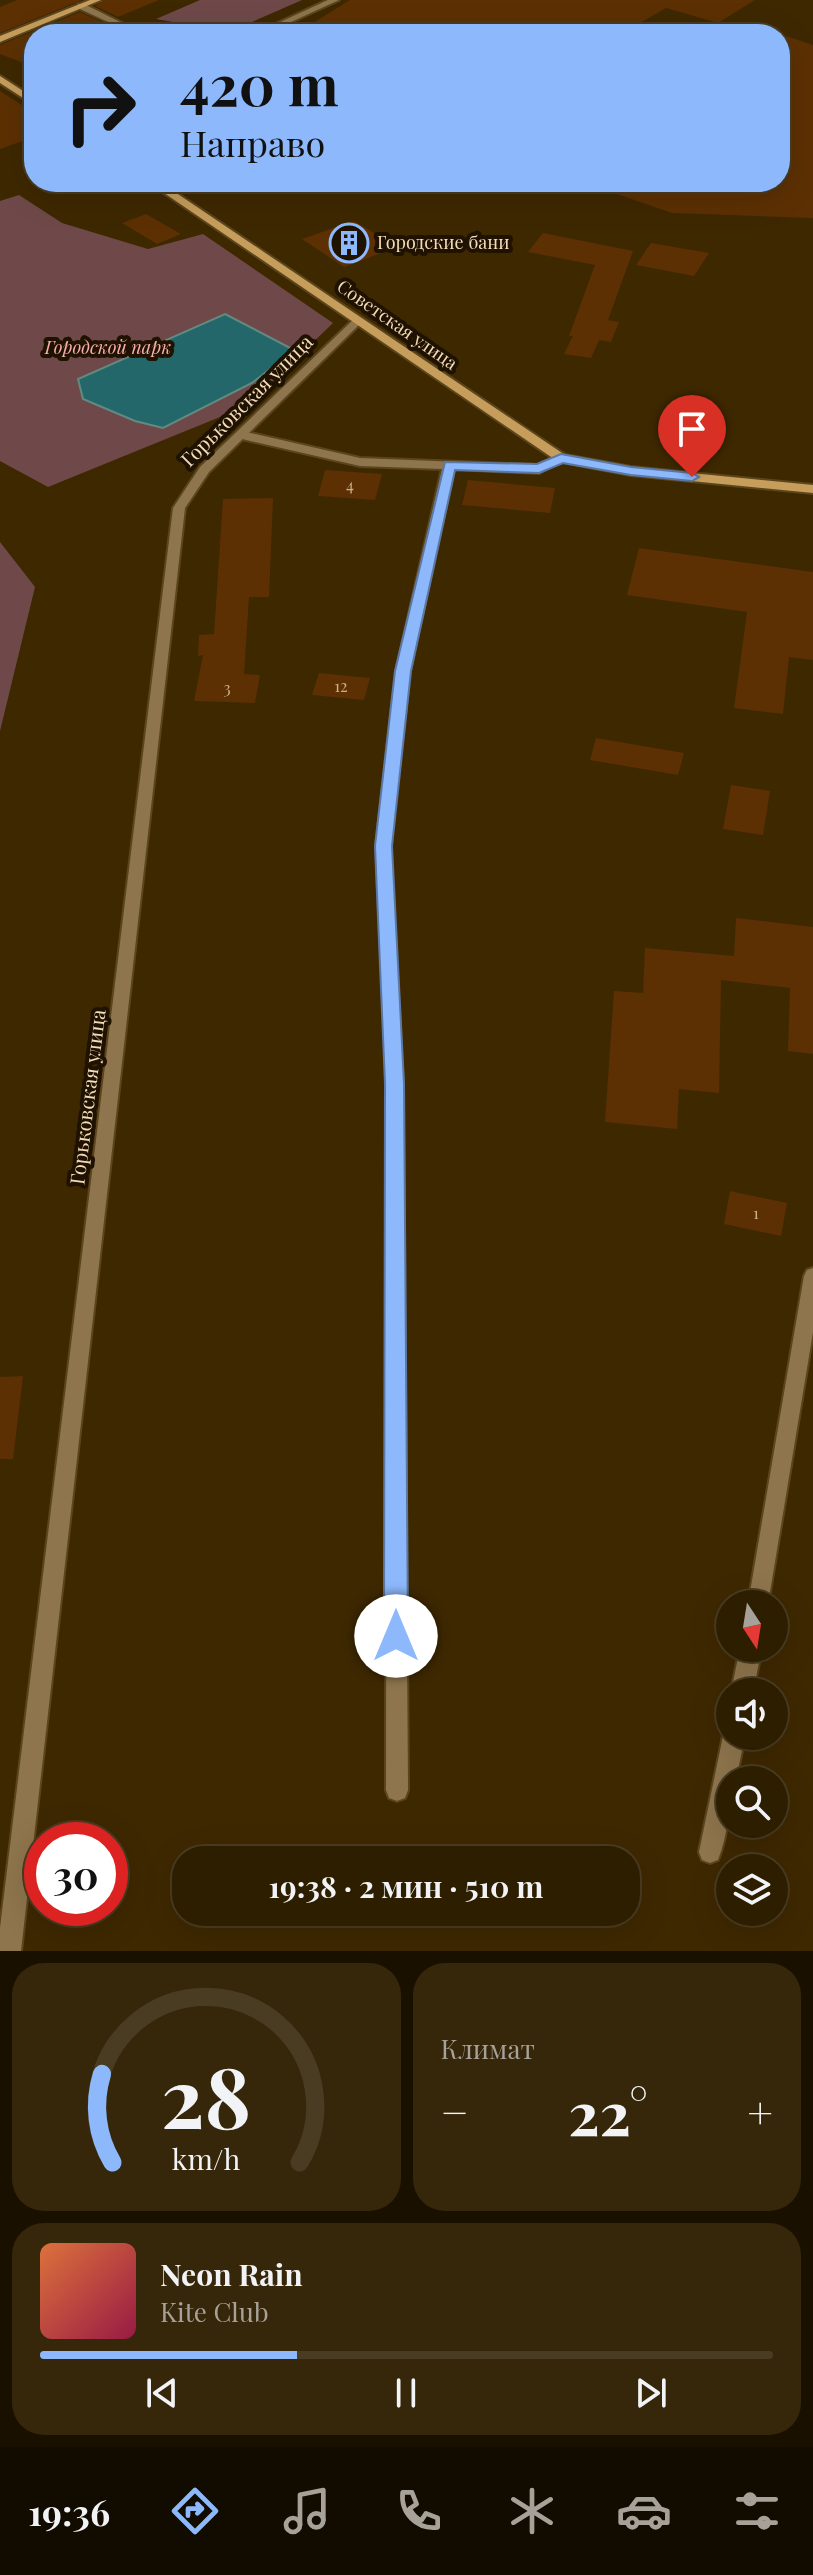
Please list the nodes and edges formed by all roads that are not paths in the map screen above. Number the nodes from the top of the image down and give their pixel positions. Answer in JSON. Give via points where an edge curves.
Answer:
{"nodes":[{"id":1,"x":97,"y":0,"type":"edge"},
{"id":2,"x":335,"y":0,"type":"edge"},
{"id":3,"x":81,"y":6,"type":"junction"},
{"id":4,"x":37,"y":24,"type":"edge"},
{"id":5,"x":118,"y":24,"type":"edge"},
{"id":6,"x":281,"y":24,"type":"edge"},
{"id":7,"x":24,"y":29,"type":"edge"},
{"id":8,"x":0,"y":39,"type":"edge"},
{"id":9,"x":0,"y":79,"type":"edge"},
{"id":10,"x":24,"y":95,"type":"edge"},
{"id":11,"x":168,"y":192,"type":"edge"},
{"id":12,"x":359,"y":320,"type":"junction"},
{"id":13,"x":242,"y":435,"type":"junction"},
{"id":14,"x":561,"y":458,"type":"junction"},
{"id":15,"x":449,"y":465,"type":"junction"},
{"id":16,"x":813,"y":489,"type":"edge"},
{"id":17,"x":813,"y":1276,"type":"edge"},
{"id":18,"x":760,"y":1590,"type":"edge"},
{"id":19,"x":731,"y":1750,"type":"edge"},
{"id":20,"x":397,"y":1790,"type":"dead end"},
{"id":21,"x":710,"y":1852,"type":"dead end"},
{"id":22,"x":9,"y":1951,"type":"edge"}],
"edges":[{"from":1,"to":3,"type":"main road"},
{"from":2,"to":6,"type":"street"},
{"from":3,"to":4,"type":"main road"},
{"from":3,"to":5,"type":"street"},
{"from":7,"to":8,"type":"main road"},
{"from":9,"to":10,"type":"main road"},
{"from":11,"to":12,"type":"main road","name":"Советская улица"},
{"from":12,"to":13,"type":"street","name":"Горьковская улица"},
{"from":12,"to":14,"type":"main road","name":"Советская улица"},
{"from":13,"to":15,"type":"street","via":[[360,462]]},
{"from":13,"to":22,"type":"street","name":"Горьковская улица","via":[[204,470],[179,508]]},
{"from":14,"to":15,"type":"street","via":[[539,469]]},
{"from":14,"to":16,"type":"main road","name":"Советская улица","via":[[631,471]]},
{"from":15,"to":20,"type":"street","via":[[403,671],[383,846],[395,1084]]},
{"from":17,"to":18,"type":"street"},
{"from":19,"to":21,"type":"street"}]}
